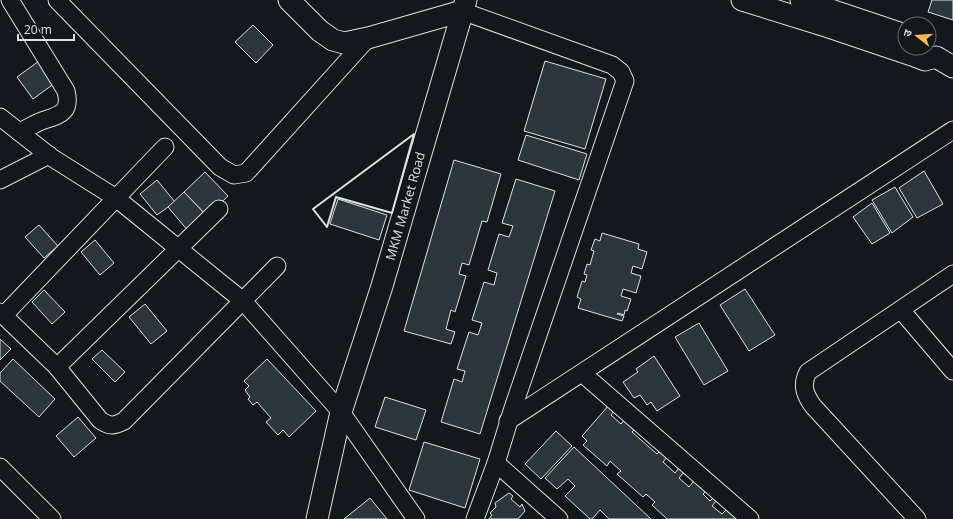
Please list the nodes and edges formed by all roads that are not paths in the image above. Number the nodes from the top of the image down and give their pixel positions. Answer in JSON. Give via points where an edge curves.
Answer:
{"nodes":[{"id":1,"x":10,"y":0,"type":"edge"},
{"id":2,"x":56,"y":0,"type":"edge"},
{"id":3,"x":289,"y":0,"type":"edge"},
{"id":4,"x":742,"y":0,"type":"edge"},
{"id":5,"x":801,"y":0,"type":"edge"},
{"id":6,"x":464,"y":5,"type":"edge"},
{"id":7,"x":897,"y":32,"type":"edge"},
{"id":8,"x":368,"y":38,"type":"junction"},
{"id":9,"x":940,"y":56,"type":"edge"},
{"id":10,"x":0,"y":117,"type":"edge"},
{"id":11,"x":953,"y":130,"type":"edge"},
{"id":12,"x":20,"y":132,"type":"junction"},
{"id":13,"x":165,"y":147,"type":"dead end"},
{"id":14,"x":49,"y":154,"type":"junction"},
{"id":15,"x":0,"y":180,"type":"edge"},
{"id":16,"x":116,"y":198,"type":"junction"},
{"id":17,"x":219,"y":209,"type":"dead end"},
{"id":18,"x":179,"y":248,"type":"junction"},
{"id":19,"x":276,"y":266,"type":"dead end"},
{"id":20,"x":953,"y":274,"type":"edge"},
{"id":21,"x":243,"y":301,"type":"junction"},
{"id":22,"x":901,"y":310,"type":"junction"},
{"id":23,"x":2,"y":313,"type":"edge"},
{"id":24,"x":56,"y":367,"type":"junction"},
{"id":25,"x":953,"y":371,"type":"edge"},
{"id":26,"x":582,"y":373,"type":"junction"},
{"id":27,"x":341,"y":412,"type":"junction"},
{"id":28,"x":508,"y":421,"type":"junction"},
{"id":29,"x":496,"y":463,"type":"junction"},
{"id":30,"x":0,"y":467,"type":"edge"},
{"id":31,"x":52,"y":519,"type":"edge"},
{"id":32,"x":317,"y":519,"type":"edge"},
{"id":33,"x":416,"y":519,"type":"edge"},
{"id":34,"x":474,"y":519,"type":"edge"},
{"id":35,"x":559,"y":519,"type":"edge"},
{"id":36,"x":750,"y":519,"type":"edge"},
{"id":37,"x":917,"y":519,"type":"edge"}],
"edges":[{"from":1,"to":12,"type":"street","via":[[66,91],[68,100],[65,110]]},
{"from":2,"to":8,"type":"street","via":[[220,167],[234,175],[246,173]]},
{"from":3,"to":8,"type":"street","via":[[320,31],[333,40],[344,42]]},
{"from":4,"to":9,"type":"street","via":[[925,60]]},
{"from":5,"to":7,"type":"street"},
{"from":6,"to":8,"type":"street"},
{"from":6,"to":27,"type":"street","name":"MKM Market Road","via":[[384,279]]},
{"from":6,"to":28,"type":"street","via":[[612,65],[621,72],[624,81]]},
{"from":10,"to":12,"type":"street"},
{"from":11,"to":26,"type":"street"},
{"from":12,"to":14,"type":"street"},
{"from":13,"to":16,"type":"street"},
{"from":14,"to":15,"type":"street"},
{"from":14,"to":16,"type":"street"},
{"from":16,"to":18,"type":"street"},
{"from":16,"to":23,"type":"street"},
{"from":17,"to":18,"type":"street"},
{"from":18,"to":21,"type":"street"},
{"from":18,"to":24,"type":"street"},
{"from":19,"to":21,"type":"street"},
{"from":20,"to":22,"type":"street"},
{"from":21,"to":24,"type":"street","via":[[124,421],[116,425],[107,425],[100,420]]},
{"from":21,"to":27,"type":"street"},
{"from":22,"to":25,"type":"street"},
{"from":22,"to":37,"type":"street","via":[[808,372],[804,387],[806,397],[813,406]]},
{"from":23,"to":24,"type":"street"},
{"from":26,"to":28,"type":"street"},
{"from":26,"to":36,"type":"street"},
{"from":27,"to":32,"type":"street","name":"MKM Market Road"},
{"from":27,"to":33,"type":"street"},
{"from":28,"to":29,"type":"street"},
{"from":29,"to":34,"type":"street"},
{"from":29,"to":35,"type":"street"},
{"from":30,"to":31,"type":"street"}]}
